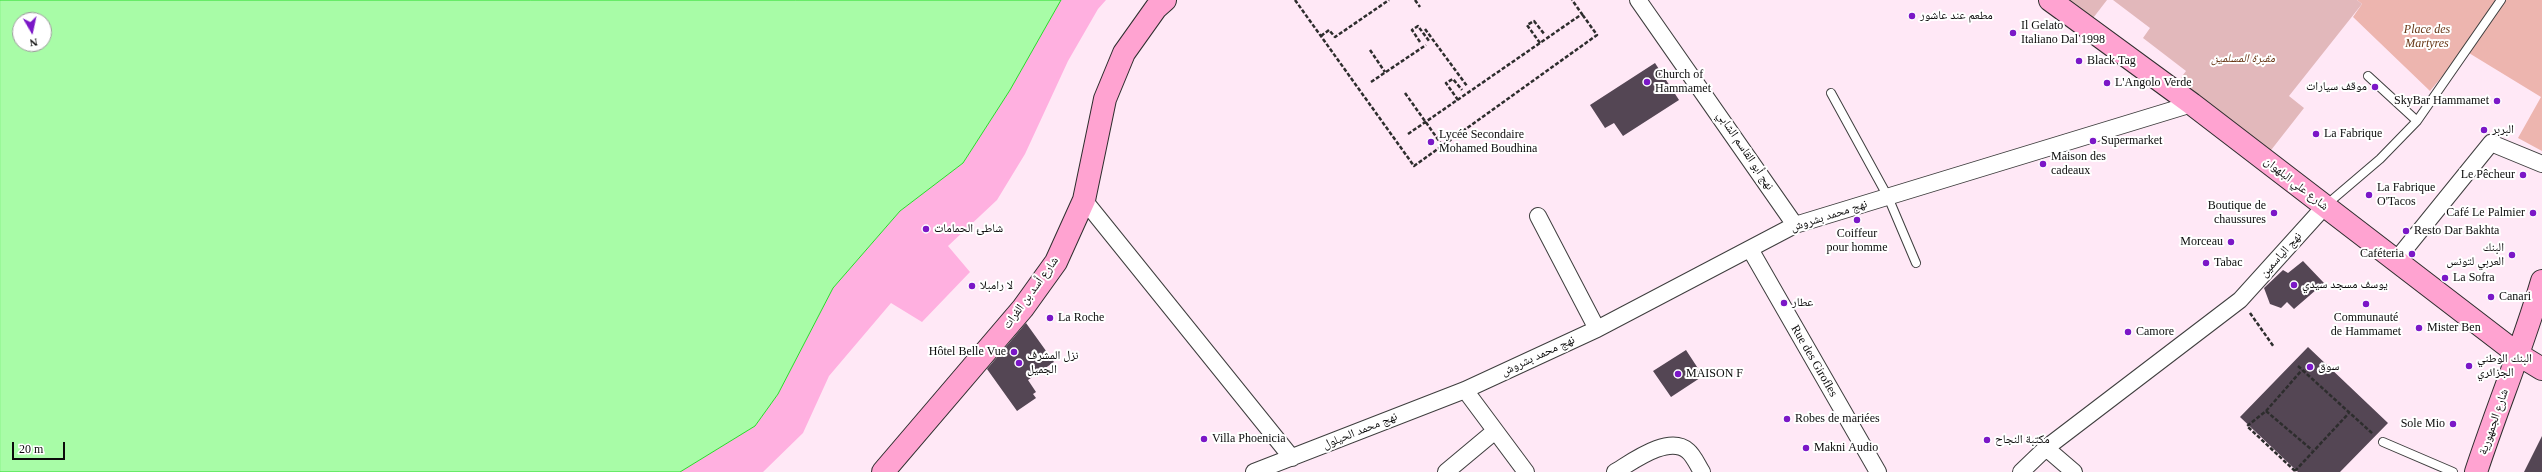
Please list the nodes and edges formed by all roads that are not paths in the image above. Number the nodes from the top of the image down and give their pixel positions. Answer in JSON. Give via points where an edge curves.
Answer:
{"nodes":[{"id":1,"x":1165,"y":0,"type":"edge"},
{"id":2,"x":1638,"y":0,"type":"edge"},
{"id":3,"x":2050,"y":0,"type":"edge"},
{"id":4,"x":2501,"y":0,"type":"edge"},
{"id":5,"x":2368,"y":76,"type":"dead end"},
{"id":6,"x":1831,"y":93,"type":"dead end"},
{"id":7,"x":2192,"y":104,"type":"junction"},
{"id":8,"x":2417,"y":120,"type":"junction"},
{"id":9,"x":2542,"y":164,"type":"edge"},
{"id":10,"x":1888,"y":197,"type":"junction"},
{"id":11,"x":1084,"y":200,"type":"junction"},
{"id":12,"x":2325,"y":206,"type":"junction"},
{"id":13,"x":1538,"y":216,"type":"dead end"},
{"id":14,"x":1795,"y":225,"type":"junction"},
{"id":15,"x":1750,"y":249,"type":"junction"},
{"id":16,"x":2398,"y":259,"type":"junction"},
{"id":17,"x":1916,"y":263,"type":"dead end"},
{"id":18,"x":2542,"y":281,"type":"edge"},
{"id":19,"x":1597,"y":329,"type":"junction"},
{"id":20,"x":2519,"y":355,"type":"junction"},
{"id":21,"x":2542,"y":369,"type":"edge"},
{"id":22,"x":1465,"y":390,"type":"junction"},
{"id":23,"x":1495,"y":431,"type":"junction"},
{"id":24,"x":2383,"y":442,"type":"road end"},
{"id":25,"x":2046,"y":448,"type":"junction"},
{"id":26,"x":1292,"y":458,"type":"junction"},
{"id":27,"x":883,"y":472,"type":"edge"},
{"id":28,"x":1254,"y":472,"type":"edge"},
{"id":29,"x":1446,"y":472,"type":"edge"},
{"id":30,"x":1526,"y":472,"type":"edge"},
{"id":31,"x":1615,"y":472,"type":"edge"},
{"id":32,"x":1702,"y":472,"type":"edge"},
{"id":33,"x":1878,"y":472,"type":"edge"},
{"id":34,"x":2021,"y":472,"type":"edge"},
{"id":35,"x":2074,"y":472,"type":"edge"},
{"id":36,"x":2453,"y":472,"type":"edge"},
{"id":37,"x":2476,"y":472,"type":"edge"}],
"edges":[{"from":1,"to":11,"type":"street","name":"شارع أسد بن الفرات","via":[[1156,8],[1124,53],[1105,99]]},
{"from":2,"to":14,"type":"street","name":"نهج أبو القاسم الشابي"},
{"from":3,"to":7,"type":"street","name":"شارع علي البلهوان"},
{"from":4,"to":8,"type":"lane","name":"نهج الياسمين"},
{"from":5,"to":8,"type":"lane"},
{"from":6,"to":10,"type":"lane"},
{"from":7,"to":10,"type":"street","name":"نهج محمد بشروش"},
{"from":7,"to":12,"type":"street","name":"شارع علي البلهوان"},
{"from":8,"to":12,"type":"lane","name":"نهج الياسمين","via":[[2380,159]]},
{"from":9,"to":16,"type":"street","via":[[2491,142]]},
{"from":10,"to":14,"type":"street","name":"نهج محمد بشروش"},
{"from":10,"to":17,"type":"lane"},
{"from":11,"to":26,"type":"street"},
{"from":11,"to":27,"type":"street","name":"شارع أسد بن الفرات","via":[[1056,262],[1024,308]]},
{"from":12,"to":16,"type":"street","name":"شارع علي البلهوان"},
{"from":12,"to":25,"type":"street","name":"نهج الياسمين","via":[[2240,300]]},
{"from":13,"to":19,"type":"street"},
{"from":14,"to":15,"type":"street","name":"نهج محمد بشروش"},
{"from":15,"to":19,"type":"street","name":"نهج محمد بشروش"},
{"from":15,"to":33,"type":"street","name":"Rue des Girofles"},
{"from":16,"to":20,"type":"street","name":"شارع علي البلهوان"},
{"from":18,"to":20,"type":"street","name":"شارع الجمهورية"},
{"from":19,"to":22,"type":"street","name":"نهج محمد بشروش"},
{"from":20,"to":21,"type":"street","name":"شارع علي البلهوان"},
{"from":20,"to":37,"type":"street","name":"شارع الجمهورية","via":[[2494,416]]},
{"from":22,"to":23,"type":"street"},
{"from":22,"to":26,"type":"street","name":"نهج محمد الحيلول"},
{"from":23,"to":29,"type":"street"},
{"from":23,"to":30,"type":"street"},
{"from":24,"to":36,"type":"lane"},
{"from":25,"to":34,"type":"street","name":"نهج الياسمين"},
{"from":25,"to":35,"type":"street"},
{"from":26,"to":28,"type":"street","name":"نهج محمد الحيلول"},
{"from":31,"to":32,"type":"street","via":[[1653,449],[1670,446],[1688,451]]}]}
